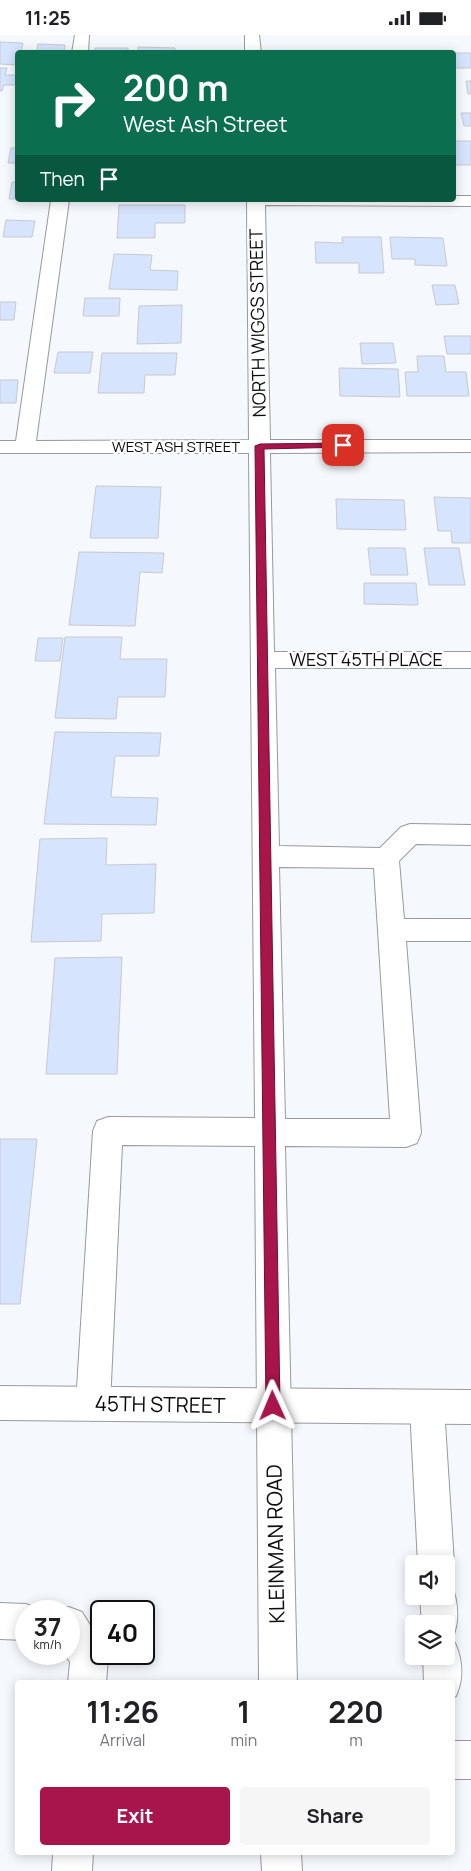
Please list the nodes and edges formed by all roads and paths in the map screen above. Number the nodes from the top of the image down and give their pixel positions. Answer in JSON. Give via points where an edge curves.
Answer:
{"nodes":[{"id":1,"x":82,"y":35,"type":"edge"},
{"id":2,"x":252,"y":35,"type":"edge"},
{"id":3,"x":80,"y":50,"type":"edge"},
{"id":4,"x":253,"y":50,"type":"edge"},
{"id":5,"x":456,"y":201,"type":"edge"},
{"id":6,"x":471,"y":201,"type":"edge"},
{"id":7,"x":60,"y":202,"type":"edge"},
{"id":8,"x":256,"y":202,"type":"edge"},
{"id":9,"x":260,"y":446,"type":"junction"},
{"id":10,"x":471,"y":446,"type":"edge"},
{"id":11,"x":0,"y":447,"type":"edge"},
{"id":12,"x":25,"y":447,"type":"junction"},
{"id":13,"x":262,"y":660,"type":"junction"},
{"id":14,"x":471,"y":661,"type":"edge"},
{"id":15,"x":471,"y":835,"type":"edge"},
{"id":16,"x":265,"y":856,"type":"junction"},
{"id":17,"x":386,"y":858,"type":"junction"},
{"id":18,"x":391,"y":930,"type":"junction"},
{"id":19,"x":471,"y":930,"type":"edge"},
{"id":20,"x":269,"y":1131,"type":"junction"},
{"id":21,"x":0,"y":1403,"type":"edge"},
{"id":22,"x":93,"y":1404,"type":"junction"},
{"id":23,"x":273,"y":1406,"type":"junction"},
{"id":24,"x":427,"y":1407,"type":"junction"},
{"id":25,"x":471,"y":1407,"type":"edge"},
{"id":26,"x":435,"y":1555,"type":"edge"},
{"id":27,"x":0,"y":1621,"type":"edge"},
{"id":28,"x":15,"y":1622,"type":"edge"},
{"id":29,"x":80,"y":1643,"type":"edge"},
{"id":30,"x":443,"y":1665,"type":"edge"},
{"id":31,"x":87,"y":1680,"type":"edge"},
{"id":32,"x":278,"y":1680,"type":"edge"},
{"id":33,"x":444,"y":1680,"type":"edge"},
{"id":34,"x":455,"y":1760,"type":"edge"},
{"id":35,"x":471,"y":1760,"type":"edge"},
{"id":36,"x":73,"y":1855,"type":"edge"},
{"id":37,"x":282,"y":1855,"type":"edge"},
{"id":38,"x":72,"y":1871,"type":"edge"},
{"id":39,"x":282,"y":1871,"type":"edge"}],
"edges":[{"from":1,"to":3,"type":"street"},
{"from":2,"to":4,"type":"street"},
{"from":5,"to":6,"type":"street"},
{"from":7,"to":12,"type":"street"},
{"from":8,"to":9,"type":"street","name":"NORTH WIGGS STREET"},
{"from":9,"to":10,"type":"street","name":"WEST ASH STREET"},
{"from":9,"to":12,"type":"street","name":"WEST ASH STREET"},
{"from":9,"to":13,"type":"street","name":"NORTH WIGGS STREET"},
{"from":11,"to":12,"type":"street","name":"WEST ASH STREET"},
{"from":13,"to":14,"type":"street","name":"WEST 45TH PLACE"},
{"from":13,"to":16,"type":"street","name":"NORTH WIGGS STREET"},
{"from":15,"to":17,"type":"street","via":[[410,834]]},
{"from":16,"to":17,"type":"street"},
{"from":16,"to":20,"type":"street","name":"NORTH WIGGS STREET"},
{"from":17,"to":18,"type":"street"},
{"from":18,"to":19,"type":"street"},
{"from":18,"to":20,"type":"street","via":[[406,1133]]},
{"from":20,"to":22,"type":"street","via":[[108,1131]]},
{"from":20,"to":23,"type":"street","name":"NORTH WIGGS STREET"},
{"from":21,"to":22,"type":"street","name":"45TH STREET"},
{"from":22,"to":23,"type":"street","name":"45TH STREET"},
{"from":23,"to":24,"type":"street","name":"45TH STREET"},
{"from":23,"to":32,"type":"street","name":"KLEINMAN ROAD"},
{"from":24,"to":25,"type":"street","name":"45TH STREET"},
{"from":24,"to":26,"type":"street"},
{"from":27,"to":28,"type":"street"},
{"from":29,"to":31,"type":"street","via":[[89,1658]]},
{"from":30,"to":33,"type":"street"},
{"from":34,"to":35,"type":"street"},
{"from":36,"to":38,"type":"street"},
{"from":37,"to":39,"type":"street"}]}
